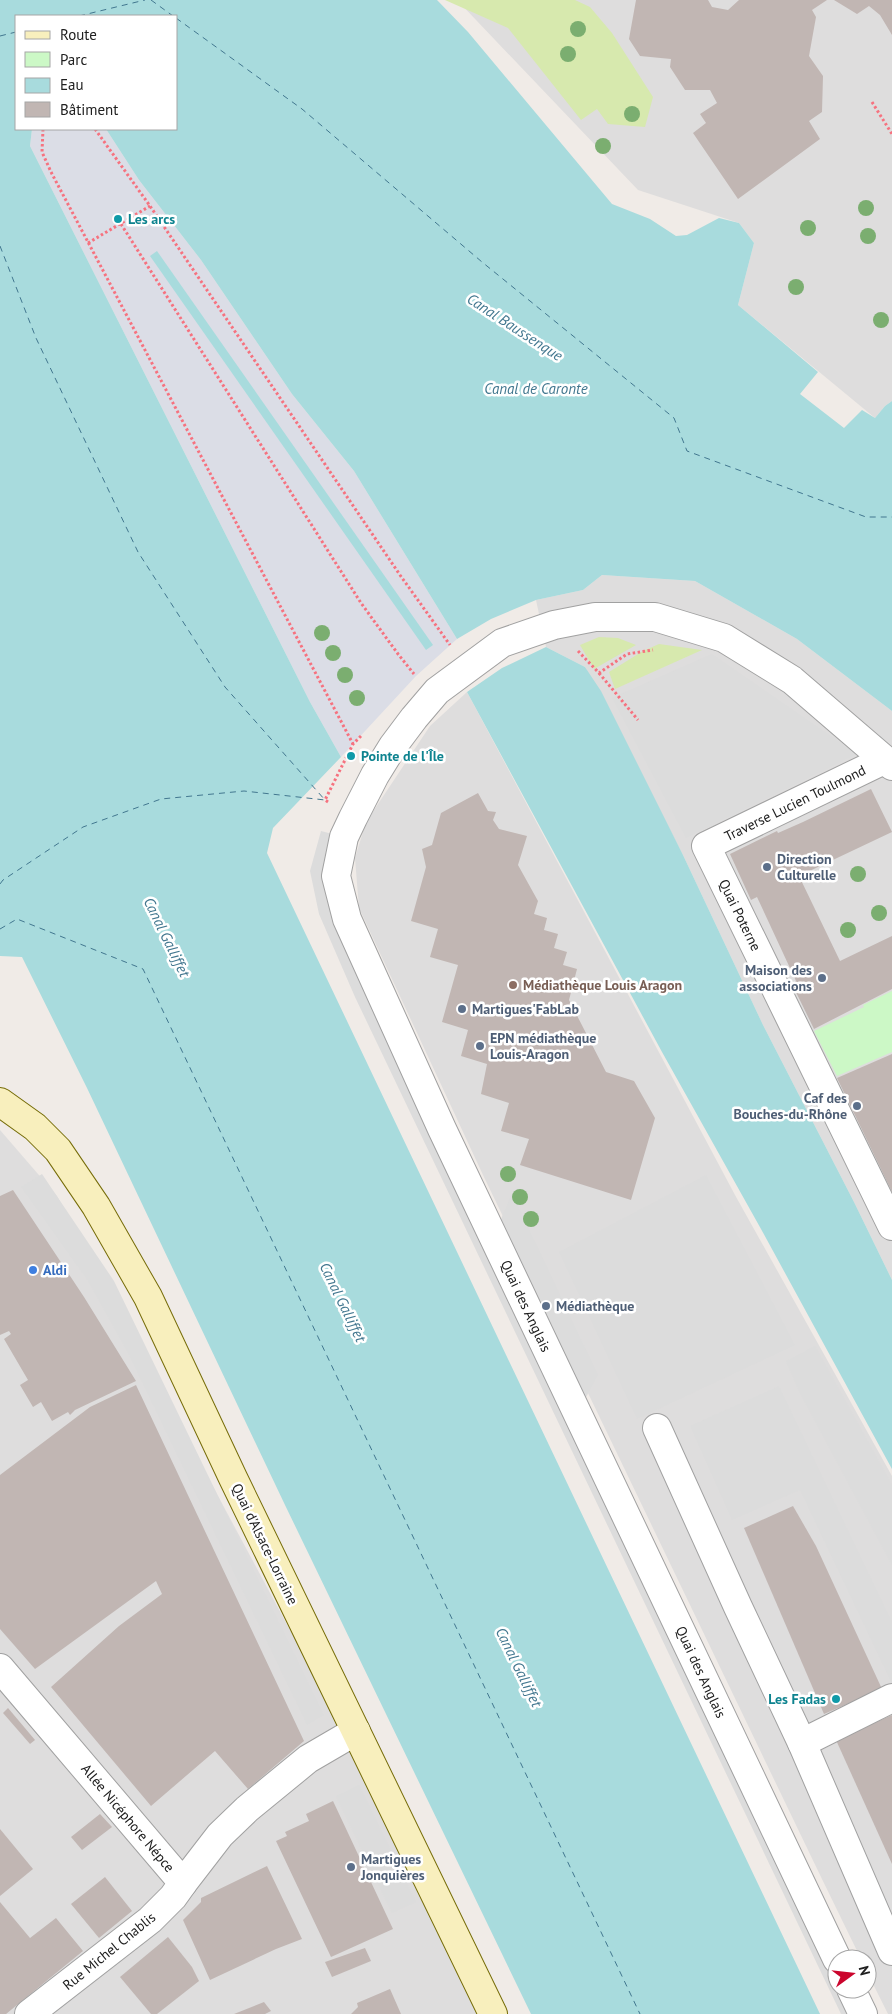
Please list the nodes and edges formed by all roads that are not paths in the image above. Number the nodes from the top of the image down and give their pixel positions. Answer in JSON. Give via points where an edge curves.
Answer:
{"nodes":[{"id":1,"x":888,"y":763,"type":"edge"},
{"id":2,"x":706,"y":846,"type":"joint"},
{"id":3,"x":0,"y":1102,"type":"edge"},
{"id":4,"x":892,"y":1226,"type":"edge"},
{"id":5,"x":657,"y":1428,"type":"dead end"},
{"id":6,"x":0,"y":1668,"type":"edge"},
{"id":7,"x":892,"y":1698,"type":"edge"},
{"id":8,"x":356,"y":1731,"type":"junction"},
{"id":9,"x":802,"y":1743,"type":"junction"},
{"id":10,"x":183,"y":1883,"type":"junction"},
{"id":11,"x":832,"y":1949,"type":"edge"},
{"id":12,"x":892,"y":1951,"type":"edge"},
{"id":13,"x":856,"y":1999,"type":"edge"},
{"id":14,"x":485,"y":2010,"type":"edge"},
{"id":15,"x":29,"y":2014,"type":"edge"},
{"id":16,"x":863,"y":2014,"type":"edge"}],
"edges":[{"from":1,"to":2,"type":"street","name":"Traverse Lucien Toulmond"},
{"from":1,"to":11,"type":"street","name":"Quai des Anglais","via":[[792,680],[724,638],[655,617],[595,617],[554,625],[502,643],[438,692],[414,718],[375,776],[344,837],[336,876],[347,919],[442,1129]]},
{"from":2,"to":4,"type":"street","name":"Quai Poterne"},
{"from":3,"to":8,"type":"main road","name":"Quai d'Alsace-Lorraine","via":[[35,1127],[58,1150],[118,1243],[148,1297]]},
{"from":5,"to":9,"type":"street"},
{"from":6,"to":10,"type":"street","name":"Allée Nicéphore Népce"},
{"from":7,"to":9,"type":"street"},
{"from":8,"to":10,"type":"street","name":"Allée Nicéphore Népce","via":[[308,1758],[247,1809],[220,1835]]},
{"from":8,"to":14,"type":"main road","name":"Quai d'Alsace-Lorraine"},
{"from":9,"to":12,"type":"street"},
{"from":10,"to":15,"type":"street","name":"Rue Michel Chablis","via":[[150,1920]]},
{"from":13,"to":16,"type":"street"}]}
